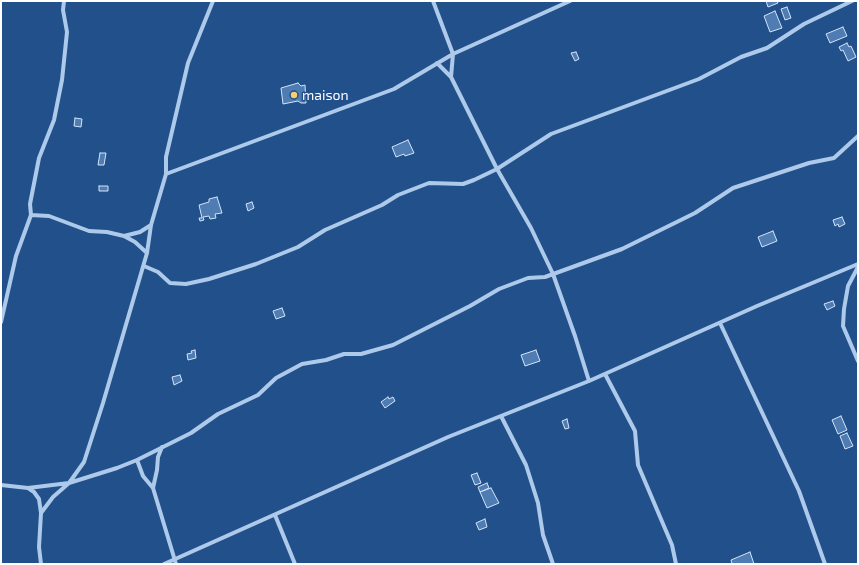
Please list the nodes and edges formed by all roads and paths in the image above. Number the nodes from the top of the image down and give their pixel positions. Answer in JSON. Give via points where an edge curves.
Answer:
{"nodes":[{"id":1,"x":64,"y":1,"type":"edge"},
{"id":2,"x":213,"y":1,"type":"edge"},
{"id":3,"x":433,"y":1,"type":"edge"},
{"id":4,"x":570,"y":1,"type":"edge"},
{"id":5,"x":852,"y":1,"type":"edge"},
{"id":6,"x":453,"y":54,"type":"junction"},
{"id":7,"x":438,"y":63,"type":"junction"},
{"id":8,"x":452,"y":77,"type":"junction"},
{"id":9,"x":858,"y":136,"type":"edge"},
{"id":10,"x":497,"y":169,"type":"junction"},
{"id":11,"x":166,"y":174,"type":"junction"},
{"id":12,"x":31,"y":215,"type":"junction"},
{"id":13,"x":151,"y":225,"type":"junction"},
{"id":14,"x":124,"y":236,"type":"junction"},
{"id":15,"x":147,"y":253,"type":"junction"},
{"id":16,"x":858,"y":265,"type":"edge"},
{"id":17,"x":144,"y":266,"type":"junction"},
{"id":18,"x":553,"y":274,"type":"junction"},
{"id":19,"x":1,"y":322,"type":"edge"},
{"id":20,"x":720,"y":323,"type":"junction"},
{"id":21,"x":858,"y":361,"type":"edge"},
{"id":22,"x":605,"y":374,"type":"junction"},
{"id":23,"x":589,"y":381,"type":"junction"},
{"id":24,"x":501,"y":416,"type":"junction"},
{"id":25,"x":162,"y":447,"type":"junction"},
{"id":26,"x":137,"y":460,"type":"junction"},
{"id":27,"x":68,"y":483,"type":"junction"},
{"id":28,"x":1,"y":485,"type":"edge"},
{"id":29,"x":28,"y":488,"type":"junction"},
{"id":30,"x":153,"y":488,"type":"junction"},
{"id":31,"x":41,"y":513,"type":"junction"},
{"id":32,"x":275,"y":515,"type":"junction"},
{"id":33,"x":175,"y":562,"type":"edge"},
{"id":34,"x":41,"y":564,"type":"edge"},
{"id":35,"x":164,"y":564,"type":"edge"},
{"id":36,"x":295,"y":564,"type":"edge"},
{"id":37,"x":553,"y":564,"type":"edge"},
{"id":38,"x":676,"y":564,"type":"edge"},
{"id":39,"x":824,"y":564,"type":"edge"}],
"edges":[{"from":1,"to":12,"type":"street","via":[[67,32],[62,80],[54,120],[39,158],[30,204]]},
{"from":2,"to":11,"type":"street","via":[[188,63],[166,157]]},
{"from":3,"to":6,"type":"street"},
{"from":4,"to":6,"type":"street"},
{"from":5,"to":10,"type":"street","via":[[804,24],[767,48],[741,57],[699,79],[551,134]]},
{"from":6,"to":7,"type":"street"},
{"from":6,"to":8,"type":"street"},
{"from":7,"to":8,"type":"street"},
{"from":7,"to":11,"type":"street","via":[[394,89]]},
{"from":8,"to":10,"type":"street"},
{"from":9,"to":18,"type":"street","via":[[834,158],[733,188],[695,213],[622,249]]},
{"from":10,"to":17,"type":"street","via":[[463,184],[430,183],[398,195],[382,205],[325,230],[298,247],[209,280],[186,284],[170,283],[158,272]]},
{"from":10,"to":18,"type":"street","via":[[532,228]]},
{"from":11,"to":13,"type":"street"},
{"from":12,"to":14,"type":"street","via":[[49,216],[89,232],[107,232]]},
{"from":12,"to":19,"type":"street","via":[[16,256]]},
{"from":13,"to":14,"type":"street","via":[[140,232]]},
{"from":13,"to":15,"type":"street"},
{"from":14,"to":15,"type":"street"},
{"from":15,"to":17,"type":"street"},
{"from":16,"to":20,"type":"street"},
{"from":16,"to":21,"type":"street","via":[[848,286],[843,326]]},
{"from":17,"to":27,"type":"street","via":[[84,462]]},
{"from":18,"to":23,"type":"street"},
{"from":18,"to":25,"type":"street","via":[[545,278],[528,278],[499,289],[393,345],[362,354],[344,354],[302,364],[276,378],[258,395],[218,414],[192,433]]},
{"from":20,"to":22,"type":"street"},
{"from":20,"to":39,"type":"street","via":[[799,491]]},
{"from":22,"to":23,"type":"street"},
{"from":22,"to":38,"type":"street","via":[[635,431],[638,465],[672,545]]},
{"from":23,"to":24,"type":"street"},
{"from":24,"to":32,"type":"street","via":[[448,437]]},
{"from":24,"to":37,"type":"street","via":[[526,465]]},
{"from":25,"to":26,"type":"street"},
{"from":25,"to":30,"type":"street"},
{"from":26,"to":27,"type":"street"},
{"from":26,"to":30,"type":"street","via":[[142,476]]},
{"from":27,"to":29,"type":"street"},
{"from":27,"to":31,"type":"street"},
{"from":28,"to":29,"type":"street"},
{"from":29,"to":31,"type":"street","via":[[39,499]]},
{"from":30,"to":33,"type":"street"},
{"from":31,"to":34,"type":"street"},
{"from":32,"to":33,"type":"street"},
{"from":32,"to":36,"type":"street"},
{"from":33,"to":35,"type":"street"}]}
